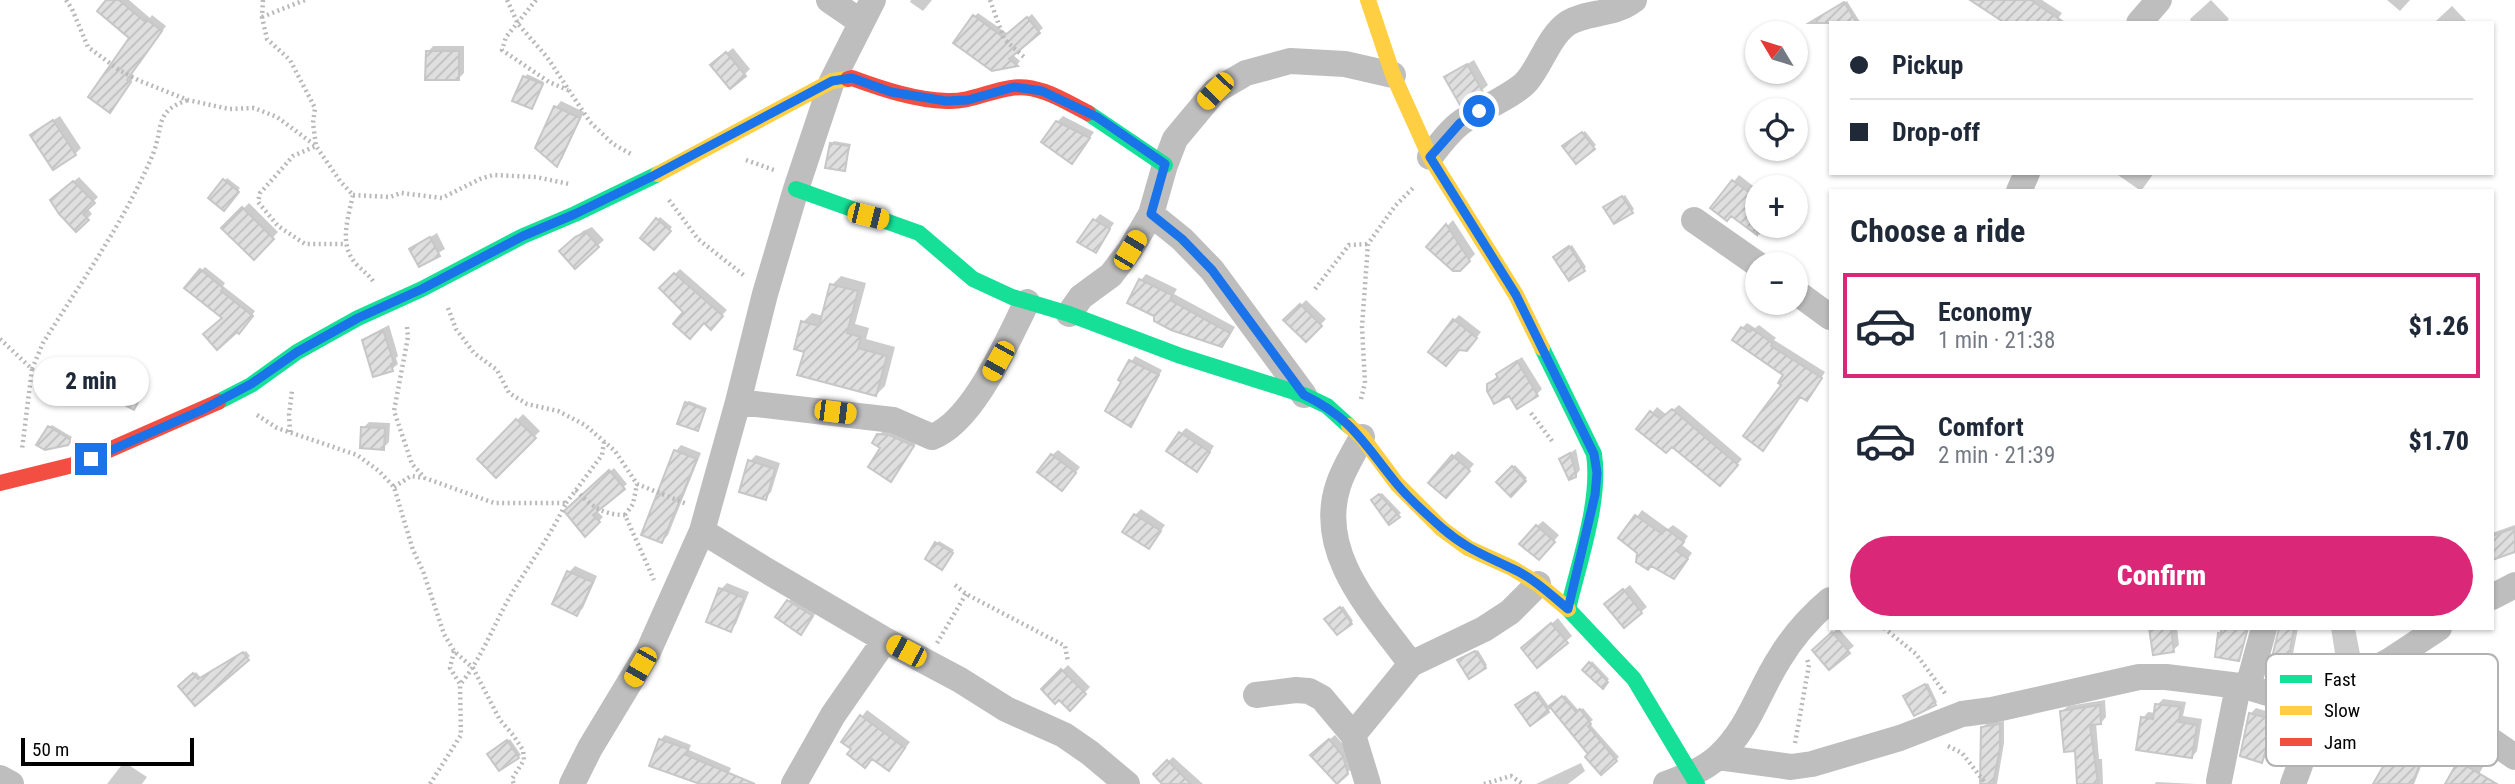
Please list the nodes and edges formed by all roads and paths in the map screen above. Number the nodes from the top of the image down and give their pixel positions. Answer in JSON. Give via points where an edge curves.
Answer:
{"nodes":[{"id":1,"x":66,"y":0,"type":"edge"},
{"id":2,"x":263,"y":0,"type":"edge"},
{"id":3,"x":304,"y":0,"type":"edge"},
{"id":4,"x":507,"y":0,"type":"edge"},
{"id":5,"x":536,"y":0,"type":"edge"},
{"id":6,"x":829,"y":0,"type":"edge"},
{"id":7,"x":990,"y":0,"type":"edge"},
{"id":8,"x":1368,"y":0,"type":"edge"},
{"id":9,"x":1633,"y":0,"type":"edge"},
{"id":10,"x":2159,"y":0,"type":"edge"},
{"id":11,"x":867,"y":11,"type":"edge"},
{"id":12,"x":262,"y":18,"type":"junction"},
{"id":13,"x":2141,"y":21,"type":"edge"},
{"id":14,"x":518,"y":23,"type":"junction"},
{"id":15,"x":1393,"y":75,"type":"junction"},
{"id":16,"x":832,"y":81,"type":"junction"},
{"id":17,"x":568,"y":90,"type":"junction"},
{"id":18,"x":1042,"y":91,"type":"junction"},
{"id":19,"x":188,"y":100,"type":"junction"},
{"id":20,"x":731,"y":134,"type":"junction"},
{"id":21,"x":316,"y":146,"type":"junction"},
{"id":22,"x":1430,"y":157,"type":"junction"},
{"id":23,"x":1165,"y":164,"type":"junction"},
{"id":24,"x":657,"y":174,"type":"junction"},
{"id":25,"x":576,"y":184,"type":"dead end"},
{"id":26,"x":796,"y":189,"type":"junction"},
{"id":27,"x":353,"y":195,"type":"junction"},
{"id":28,"x":1151,"y":214,"type":"junction"},
{"id":29,"x":1694,"y":220,"type":"dead end"},
{"id":30,"x":1368,"y":243,"type":"junction"},
{"id":31,"x":345,"y":244,"type":"junction"},
{"id":32,"x":1745,"y":255,"type":"edge"},
{"id":33,"x":444,"y":278,"type":"junction"},
{"id":34,"x":1315,"y":289,"type":"dead end"},
{"id":35,"x":765,"y":295,"type":"junction"},
{"id":36,"x":404,"y":297,"type":"junction"},
{"id":37,"x":1808,"y":301,"type":"edge"},
{"id":38,"x":1027,"y":302,"type":"junction"},
{"id":39,"x":382,"y":306,"type":"junction"},
{"id":40,"x":1069,"y":314,"type":"junction"},
{"id":41,"x":1829,"y":316,"type":"edge"},
{"id":42,"x":0,"y":339,"type":"edge"},
{"id":43,"x":32,"y":369,"type":"junction"},
{"id":44,"x":1304,"y":395,"type":"junction"},
{"id":45,"x":217,"y":402,"type":"junction"},
{"id":46,"x":738,"y":402,"type":"junction"},
{"id":47,"x":1356,"y":431,"type":"junction"},
{"id":48,"x":604,"y":442,"type":"junction"},
{"id":49,"x":425,"y":478,"type":"junction"},
{"id":50,"x":25,"y":479,"type":"junction"},
{"id":51,"x":0,"y":483,"type":"edge"},
{"id":52,"x":637,"y":484,"type":"junction"},
{"id":53,"x":394,"y":487,"type":"junction"},
{"id":54,"x":576,"y":490,"type":"junction"},
{"id":55,"x":566,"y":503,"type":"junction"},
{"id":56,"x":625,"y":515,"type":"junction"},
{"id":57,"x":702,"y":531,"type":"junction"},
{"id":58,"x":1538,"y":584,"type":"junction"},
{"id":59,"x":956,"y":585,"type":"dead end"},
{"id":60,"x":2515,"y":585,"type":"edge"},
{"id":61,"x":966,"y":594,"type":"junction"},
{"id":62,"x":2494,"y":596,"type":"edge"},
{"id":63,"x":1829,"y":601,"type":"edge"},
{"id":64,"x":668,"y":608,"type":"junction"},
{"id":65,"x":1568,"y":609,"type":"junction"},
{"id":66,"x":1886,"y":630,"type":"edge"},
{"id":67,"x":2263,"y":630,"type":"edge"},
{"id":68,"x":2436,"y":630,"type":"edge"},
{"id":69,"x":886,"y":640,"type":"junction"},
{"id":70,"x":454,"y":651,"type":"junction"},
{"id":71,"x":2400,"y":654,"type":"edge"},
{"id":72,"x":926,"y":662,"type":"junction"},
{"id":73,"x":1068,"y":662,"type":"dead end"},
{"id":74,"x":1412,"y":664,"type":"junction"},
{"id":75,"x":1809,"y":664,"type":"dead end"},
{"id":76,"x":473,"y":668,"type":"junction"},
{"id":77,"x":460,"y":684,"type":"junction"},
{"id":78,"x":2243,"y":687,"type":"junction"},
{"id":79,"x":2266,"y":693,"type":"edge"},
{"id":80,"x":1256,"y":695,"type":"dead end"},
{"id":81,"x":1962,"y":714,"type":"junction"},
{"id":82,"x":1353,"y":735,"type":"junction"},
{"id":83,"x":1944,"y":743,"type":"dead end"},
{"id":84,"x":2498,"y":745,"type":"edge"},
{"id":85,"x":1718,"y":757,"type":"junction"},
{"id":86,"x":2515,"y":757,"type":"edge"},
{"id":87,"x":2300,"y":766,"type":"edge"},
{"id":88,"x":1791,"y":767,"type":"junction"},
{"id":89,"x":0,"y":778,"type":"edge"},
{"id":90,"x":1695,"y":779,"type":"edge"},
{"id":91,"x":2219,"y":781,"type":"dead end"},
{"id":92,"x":11,"y":784,"type":"edge"},
{"id":93,"x":430,"y":784,"type":"edge"},
{"id":94,"x":514,"y":784,"type":"edge"},
{"id":95,"x":572,"y":784,"type":"edge"},
{"id":96,"x":794,"y":784,"type":"edge"},
{"id":97,"x":1127,"y":784,"type":"edge"},
{"id":98,"x":1368,"y":784,"type":"edge"},
{"id":99,"x":1484,"y":784,"type":"edge"},
{"id":100,"x":1523,"y":784,"type":"edge"},
{"id":101,"x":1666,"y":784,"type":"edge"},
{"id":102,"x":1986,"y":784,"type":"edge"},
{"id":103,"x":2293,"y":784,"type":"edge"}],
"edges":[{"from":1,"to":19,"type":"path","via":[[88,47],[119,70]]},
{"from":2,"to":12,"type":"path"},
{"from":3,"to":12,"type":"path"},
{"from":4,"to":14,"type":"path"},
{"from":5,"to":14,"type":"path"},
{"from":6,"to":11,"type":"street"},
{"from":7,"to":18,"type":"path","via":[[1004,39],[1029,61]]},
{"from":8,"to":15,"type":"street"},
{"from":9,"to":22,"type":"street","via":[[1614,11],[1568,23],[1518,90],[1460,123]]},
{"from":10,"to":13,"type":"street"},
{"from":11,"to":16,"type":"street"},
{"from":12,"to":21,"type":"path","via":[[267,39],[290,60],[315,108]]},
{"from":14,"to":17,"type":"path"},
{"from":14,"to":17,"type":"path","via":[[502,51]]},
{"from":15,"to":22,"type":"street"},
{"from":15,"to":23,"type":"street","via":[[1310,61],[1290,61],[1246,73],[1215,91],[1203,104],[1175,139]]},
{"from":16,"to":18,"type":"street","via":[[852,78],[891,92],[946,101],[1014,87]]},
{"from":16,"to":20,"type":"street"},
{"from":16,"to":26,"type":"street"},
{"from":17,"to":24,"type":"path","via":[[590,122],[613,144]]},
{"from":18,"to":23,"type":"street","via":[[1097,117]]},
{"from":19,"to":21,"type":"path","via":[[229,109],[254,108],[276,117]]},
{"from":19,"to":43,"type":"path","via":[[171,106],[163,119],[135,193],[43,343]]},
{"from":20,"to":24,"type":"street"},
{"from":20,"to":26,"type":"path","via":[[734,155],[792,176]]},
{"from":21,"to":27,"type":"path"},
{"from":21,"to":31,"type":"path","via":[[293,156],[265,187],[258,202],[278,226],[305,244]]},
{"from":22,"to":30,"type":"path","via":[[1429,174],[1395,206]]},
{"from":22,"to":65,"type":"street","via":[[1516,295],[1594,454],[1595,495]]},
{"from":23,"to":28,"type":"street"},
{"from":24,"to":33,"type":"street"},
{"from":24,"to":35,"type":"path","via":[[698,239]]},
{"from":25,"to":27,"type":"path","via":[[493,175],[442,198],[401,193],[390,197]]},
{"from":26,"to":35,"type":"street"},
{"from":26,"to":38,"type":"street","via":[[919,233],[973,279]]},
{"from":27,"to":31,"type":"path"},
{"from":28,"to":40,"type":"street","via":[[1111,275],[1081,297]]},
{"from":28,"to":44,"type":"street","via":[[1212,270]]},
{"from":29,"to":32,"type":"street"},
{"from":30,"to":34,"type":"path","via":[[1349,246]]},
{"from":30,"to":47,"type":"path","via":[[1362,327],[1364,383]]},
{"from":31,"to":39,"type":"path","via":[[385,299]]},
{"from":33,"to":36,"type":"street"},
{"from":33,"to":48,"type":"path","via":[[448,311],[456,329],[474,353],[497,370],[509,393],[585,425]]},
{"from":35,"to":46,"type":"street"},
{"from":36,"to":39,"type":"street"},
{"from":36,"to":49,"type":"path","via":[[408,337],[394,411],[412,464]]},
{"from":37,"to":41,"type":"street"},
{"from":38,"to":40,"type":"street"},
{"from":38,"to":46,"type":"street","via":[[985,386],[945,432],[932,437],[893,420]]},
{"from":39,"to":45,"type":"street"},
{"from":40,"to":44,"type":"street"},
{"from":42,"to":43,"type":"path"},
{"from":43,"to":50,"type":"path","via":[[21,462]]},
{"from":44,"to":47,"type":"street","via":[[1327,406]]},
{"from":45,"to":50,"type":"street","via":[[86,461]]},
{"from":45,"to":53,"type":"path","via":[[246,408],[277,428],[357,455]]},
{"from":46,"to":57,"type":"street"},
{"from":47,"to":58,"type":"street","via":[[1397,484],[1443,529],[1487,559]]},
{"from":47,"to":74,"type":"street","via":[[1332,514],[1341,557],[1349,579]]},
{"from":48,"to":52,"type":"path"},
{"from":48,"to":54,"type":"path","via":[[602,455]]},
{"from":49,"to":53,"type":"path","via":[[411,476]]},
{"from":49,"to":55,"type":"path","via":[[494,503]]},
{"from":50,"to":51,"type":"street"},
{"from":52,"to":56,"type":"path"},
{"from":52,"to":57,"type":"path","via":[[694,507]]},
{"from":53,"to":70,"type":"path","via":[[444,635]]},
{"from":54,"to":55,"type":"path"},
{"from":54,"to":56,"type":"path","via":[[592,507],[610,515]]},
{"from":55,"to":76,"type":"path"},
{"from":56,"to":64,"type":"path"},
{"from":57,"to":64,"type":"street"},
{"from":57,"to":69,"type":"street"},
{"from":58,"to":65,"type":"street"},
{"from":58,"to":74,"type":"street","via":[[1484,629]]},
{"from":59,"to":61,"type":"path"},
{"from":60,"to":62,"type":"street"},
{"from":61,"to":72,"type":"path"},
{"from":61,"to":73,"type":"path","via":[[1065,646]]},
{"from":63,"to":85,"type":"street","via":[[1799,631],[1742,729]]},
{"from":64,"to":95,"type":"street","via":[[648,652]]},
{"from":65,"to":90,"type":"street","via":[[1634,679]]},
{"from":66,"to":81,"type":"path","via":[[1916,654]]},
{"from":67,"to":78,"type":"street"},
{"from":68,"to":71,"type":"street"},
{"from":69,"to":72,"type":"street"},
{"from":69,"to":96,"type":"street","via":[[833,715]]},
{"from":70,"to":76,"type":"path"},
{"from":70,"to":77,"type":"path","via":[[450,668]]},
{"from":72,"to":97,"type":"street","via":[[1006,709],[1064,735]]},
{"from":74,"to":82,"type":"street"},
{"from":75,"to":88,"type":"path"},
{"from":76,"to":77,"type":"path"},
{"from":76,"to":94,"type":"path","via":[[500,720],[523,750],[524,760],[512,779]]},
{"from":77,"to":93,"type":"path","via":[[461,735]]},
{"from":78,"to":79,"type":"street"},
{"from":78,"to":81,"type":"street","via":[[2139,677]]},
{"from":78,"to":91,"type":"street"},
{"from":80,"to":82,"type":"street","via":[[1309,691],[1322,698]]},
{"from":81,"to":88,"type":"street","via":[[1900,738]]},
{"from":82,"to":98,"type":"street"},
{"from":83,"to":102,"type":"path","via":[[1962,753]]},
{"from":84,"to":86,"type":"street"},
{"from":85,"to":88,"type":"street"},
{"from":85,"to":90,"type":"street"},
{"from":87,"to":103,"type":"street"},
{"from":89,"to":92,"type":"street"},
{"from":90,"to":101,"type":"street"},
{"from":99,"to":100,"type":"path","via":[[1511,776]]}]}
